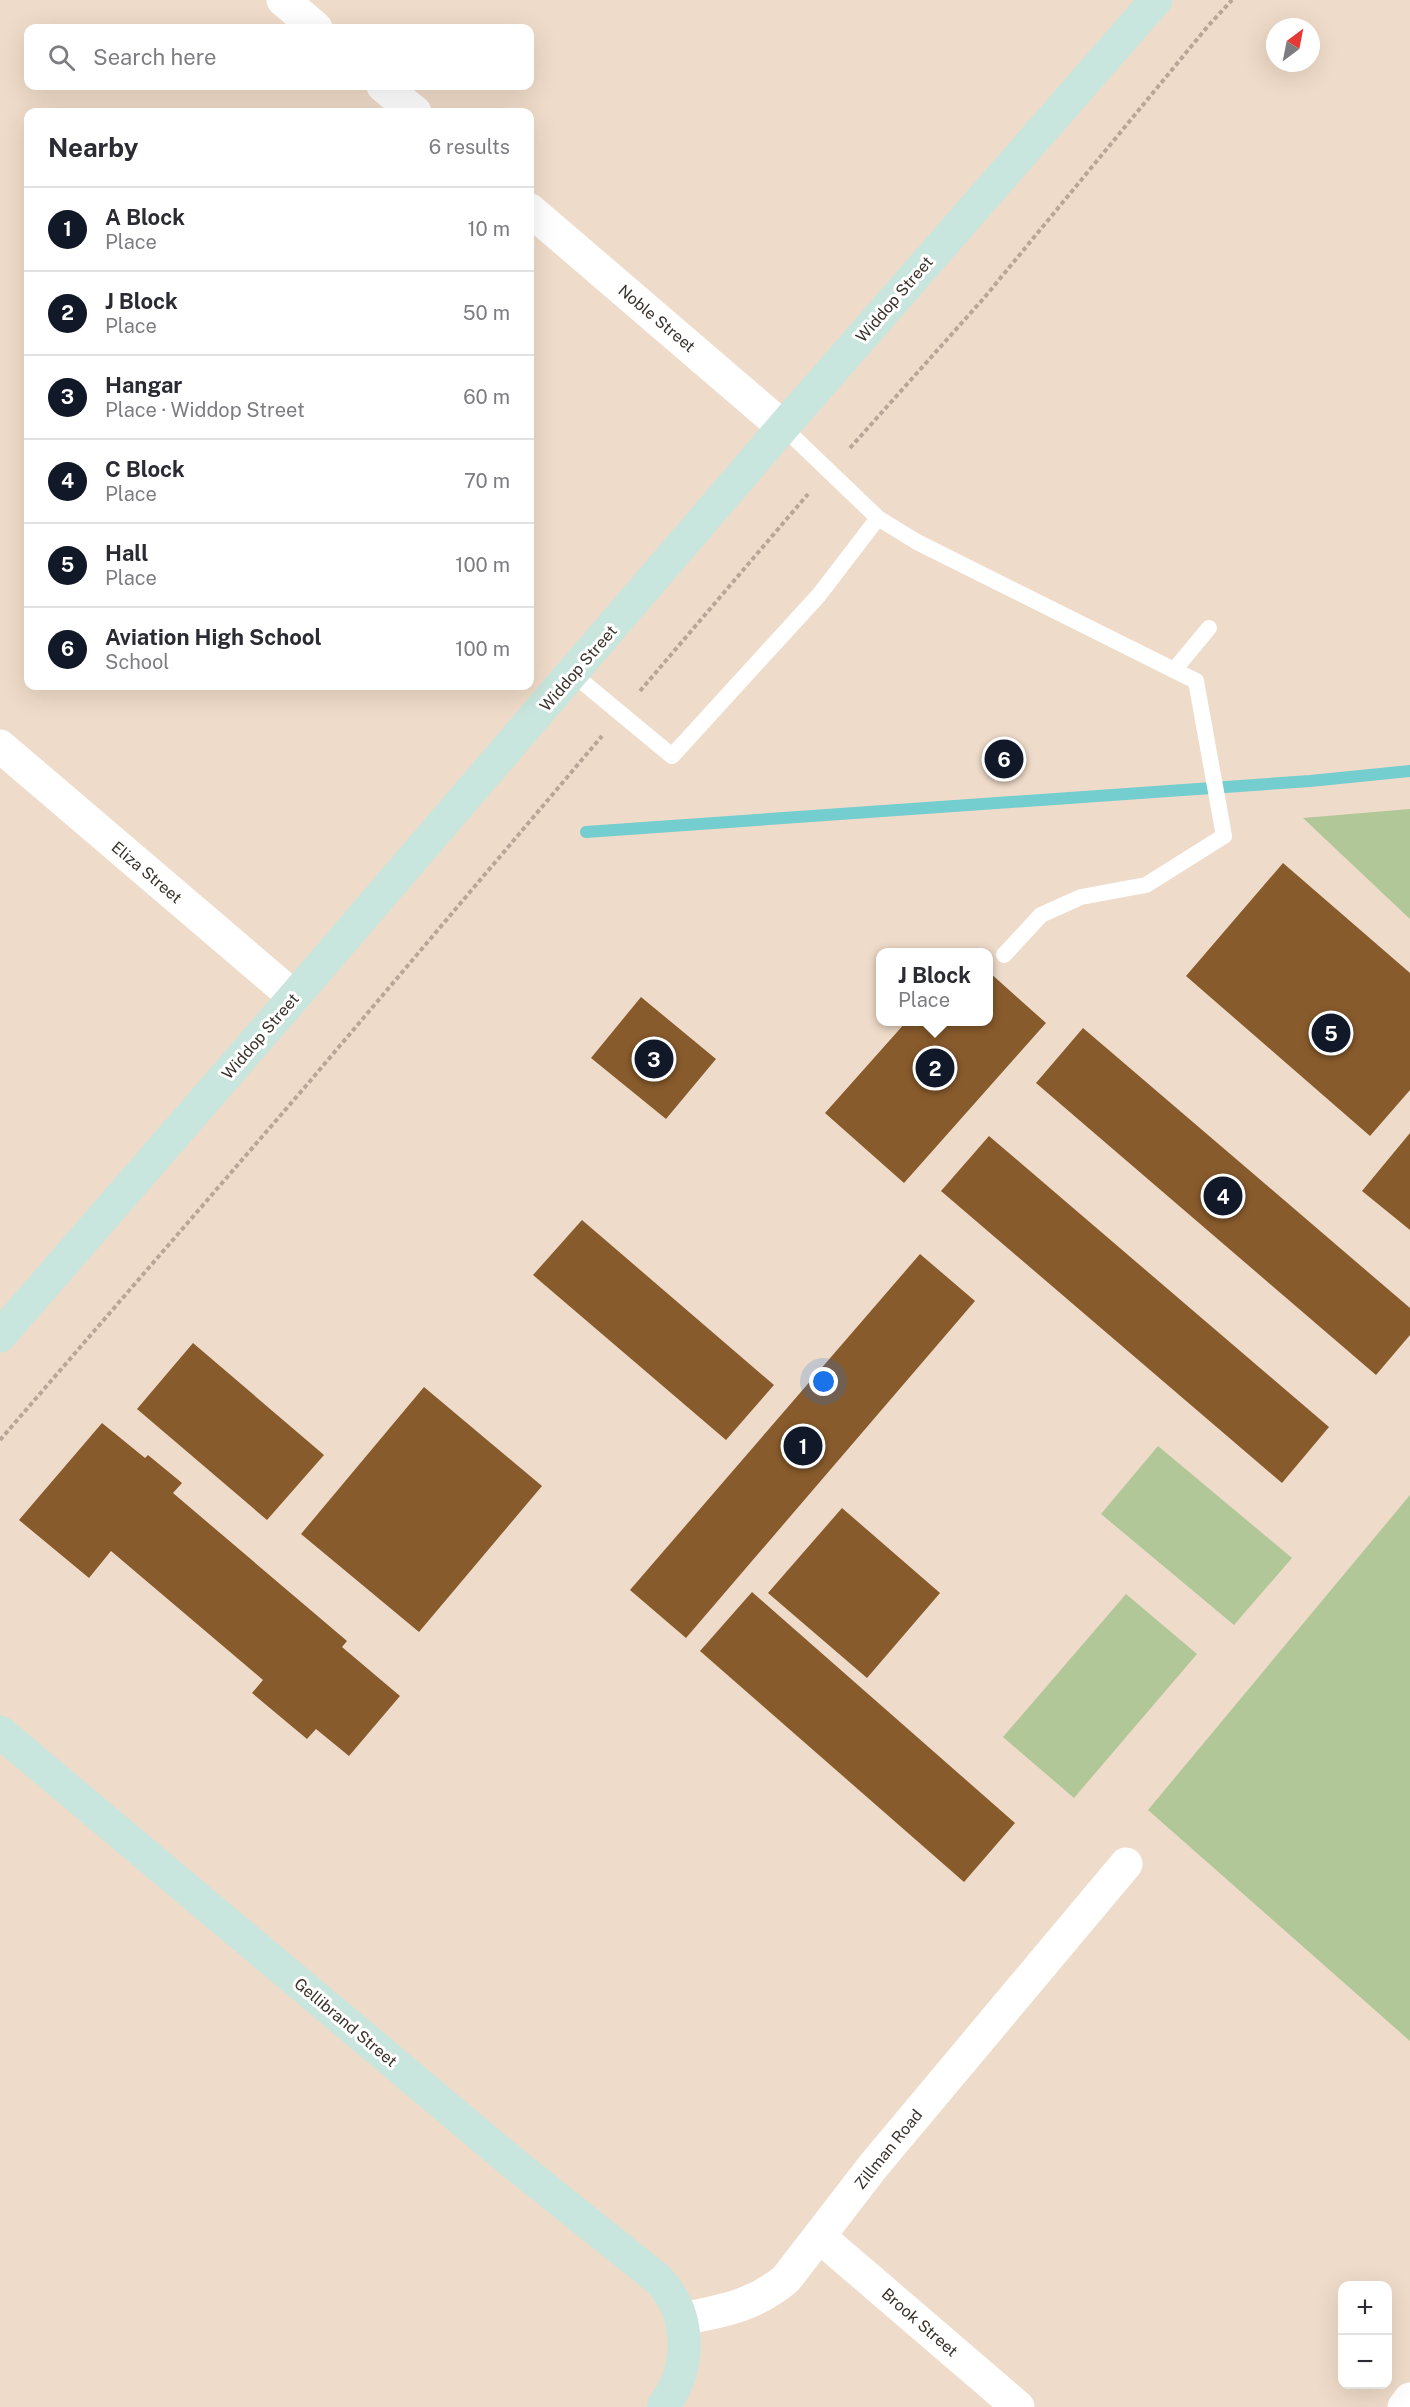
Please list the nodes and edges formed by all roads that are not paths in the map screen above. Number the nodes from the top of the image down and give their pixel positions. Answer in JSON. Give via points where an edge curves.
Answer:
{"nodes":[{"id":1,"x":283,"y":0,"type":"edge"},
{"id":2,"x":1155,"y":0,"type":"edge"},
{"id":3,"x":311,"y":24,"type":"edge"},
{"id":4,"x":388,"y":90,"type":"edge"},
{"id":5,"x":410,"y":108,"type":"edge"},
{"id":6,"x":534,"y":213,"type":"edge"},
{"id":7,"x":783,"y":427,"type":"junction"},
{"id":8,"x":878,"y":518,"type":"junction"},
{"id":9,"x":1209,"y":627,"type":"dead end"},
{"id":10,"x":1174,"y":670,"type":"junction"},
{"id":11,"x":573,"y":674,"type":"junction"},
{"id":12,"x":0,"y":746,"type":"edge"},
{"id":13,"x":1004,"y":956,"type":"dead end"},
{"id":14,"x":294,"y":997,"type":"junction"},
{"id":15,"x":0,"y":1336,"type":"edge"},
{"id":16,"x":0,"y":1732,"type":"edge"},
{"id":17,"x":1126,"y":1864,"type":"dead end"},
{"id":18,"x":820,"y":2237,"type":"junction"},
{"id":19,"x":682,"y":2319,"type":"junction"},
{"id":20,"x":1410,"y":2399,"type":"edge"},
{"id":21,"x":663,"y":2407,"type":"edge"},
{"id":22,"x":1018,"y":2407,"type":"edge"},
{"id":23,"x":1404,"y":2407,"type":"edge"}],
"edges":[{"from":1,"to":3,"type":"street"},
{"from":2,"to":7,"type":"street","name":"Widdop Street"},
{"from":4,"to":5,"type":"street"},
{"from":6,"to":7,"type":"street","name":"Noble Street"},
{"from":7,"to":8,"type":"lane"},
{"from":7,"to":11,"type":"street","name":"Widdop Street"},
{"from":8,"to":10,"type":"lane","via":[[917,542]]},
{"from":8,"to":11,"type":"lane","via":[[819,595],[672,756]]},
{"from":9,"to":10,"type":"lane"},
{"from":10,"to":13,"type":"lane","via":[[1196,681],[1224,836],[1146,885],[1081,897],[1041,915]]},
{"from":11,"to":14,"type":"street","name":"Widdop Street"},
{"from":12,"to":14,"type":"street","name":"Eliza Street"},
{"from":14,"to":15,"type":"street","name":"Widdop Street"},
{"from":16,"to":19,"type":"street","name":"Gellibrand Street","via":[[512,2162],[658,2279],[675,2301]]},
{"from":17,"to":18,"type":"street","name":"Zillman Road","via":[[874,2165]]},
{"from":18,"to":19,"type":"street","name":"Zillman Road","via":[[786,2279],[756,2300]]},
{"from":18,"to":22,"type":"street","name":"Brook Street"},
{"from":19,"to":21,"type":"street","via":[[683,2363]]},
{"from":20,"to":23,"type":"street"}]}
